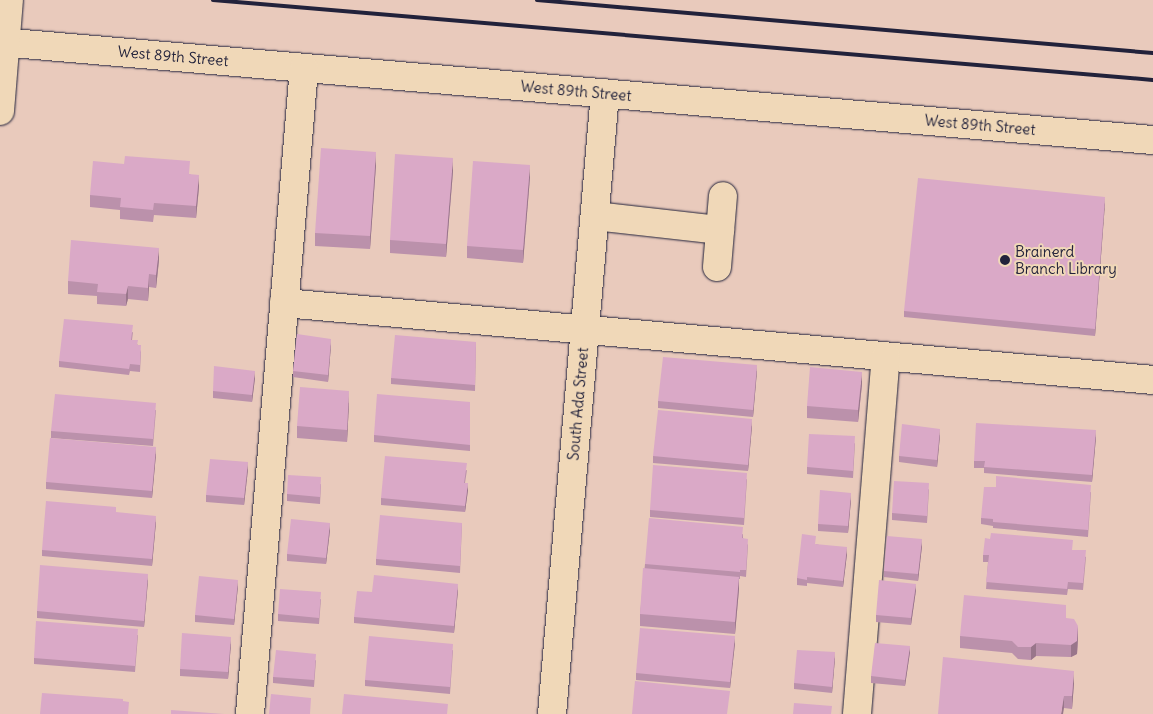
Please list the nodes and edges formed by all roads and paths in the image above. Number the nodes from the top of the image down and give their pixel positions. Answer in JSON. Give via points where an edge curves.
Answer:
{"nodes":[{"id":1,"x":9,"y":0,"type":"edge"},
{"id":2,"x":3,"y":42,"type":"edge"},
{"id":3,"x":304,"y":68,"type":"junction"},
{"id":4,"x":605,"y":93,"type":"junction"},
{"id":5,"x":0,"y":111,"type":"edge"},
{"id":6,"x":1153,"y":140,"type":"edge"},
{"id":7,"x":723,"y":196,"type":"dead end"},
{"id":8,"x":595,"y":216,"type":"junction"},
{"id":9,"x":720,"y":230,"type":"junction"},
{"id":10,"x":717,"y":267,"type":"dead end"},
{"id":11,"x":284,"y":303,"type":"junction"},
{"id":12,"x":585,"y":331,"type":"junction"},
{"id":13,"x":886,"y":357,"type":"junction"},
{"id":14,"x":1153,"y":380,"type":"edge"},
{"id":15,"x":250,"y":714,"type":"edge"},
{"id":16,"x":552,"y":714,"type":"edge"},
{"id":17,"x":856,"y":714,"type":"edge"}],
"edges":[{"from":1,"to":2,"type":"street"},
{"from":2,"to":3,"type":"street","name":"West 89th Street"},
{"from":2,"to":5,"type":"street"},
{"from":3,"to":4,"type":"street","name":"West 89th Street"},
{"from":3,"to":11,"type":"street"},
{"from":4,"to":6,"type":"street","name":"West 89th Street"},
{"from":4,"to":8,"type":"street","name":"South Ada Street"},
{"from":7,"to":9,"type":"street"},
{"from":8,"to":9,"type":"street"},
{"from":8,"to":12,"type":"street","name":"South Ada Street"},
{"from":9,"to":10,"type":"street"},
{"from":11,"to":12,"type":"street"},
{"from":11,"to":15,"type":"street"},
{"from":12,"to":13,"type":"street"},
{"from":12,"to":16,"type":"street","name":"South Ada Street"},
{"from":13,"to":14,"type":"street"},
{"from":13,"to":17,"type":"street"}]}
